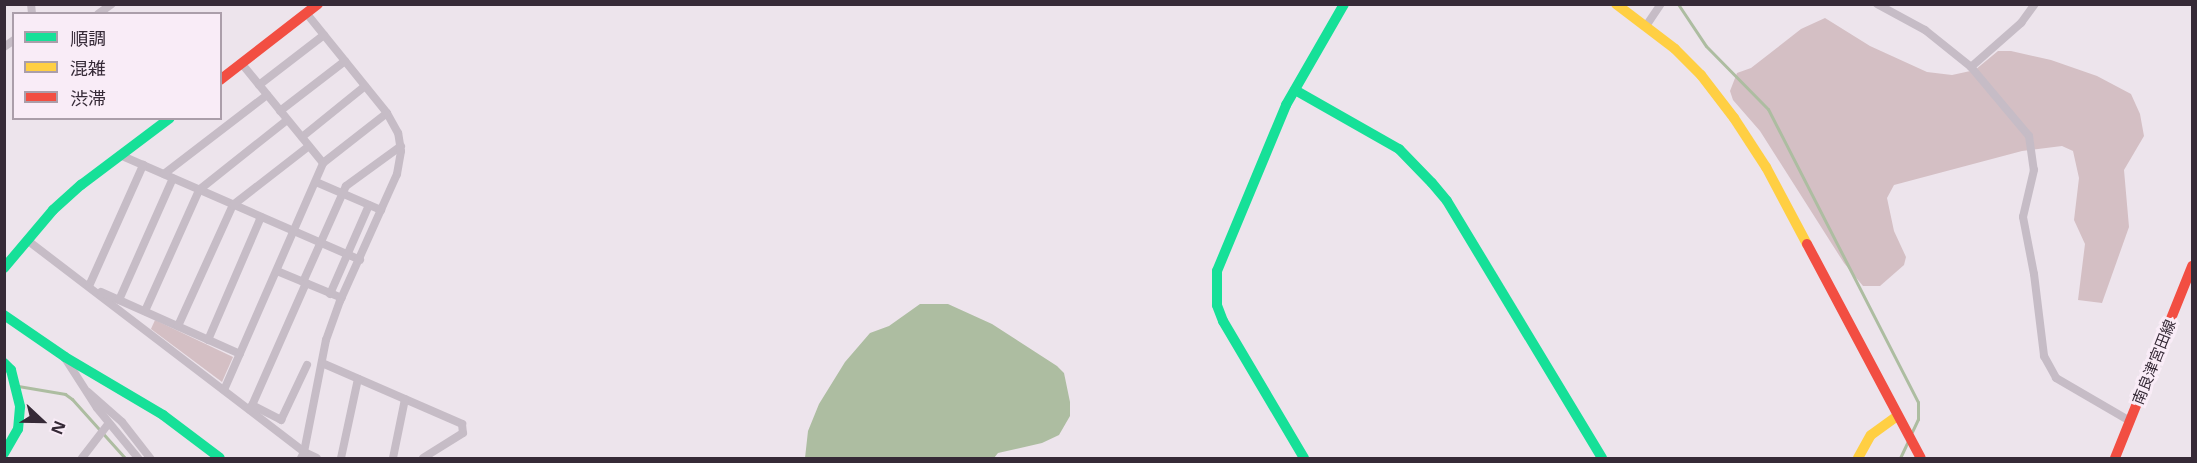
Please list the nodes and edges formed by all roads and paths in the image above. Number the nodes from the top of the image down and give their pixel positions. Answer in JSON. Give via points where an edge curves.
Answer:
{"nodes":[{"id":1,"x":318,"y":4,"type":"edge"},
{"id":2,"x":1344,"y":4,"type":"edge"},
{"id":3,"x":1616,"y":4,"type":"edge"},
{"id":4,"x":1661,"y":4,"type":"edge"},
{"id":5,"x":1876,"y":4,"type":"edge"},
{"id":6,"x":2035,"y":4,"type":"edge"},
{"id":7,"x":307,"y":14,"type":"junction"},
{"id":8,"x":1646,"y":26,"type":"junction"},
{"id":9,"x":324,"y":35,"type":"junction"},
{"id":10,"x":345,"y":61,"type":"junction"},
{"id":11,"x":242,"y":64,"type":"junction"},
{"id":12,"x":1971,"y":67,"type":"junction"},
{"id":13,"x":222,"y":79,"type":"edge"},
{"id":14,"x":259,"y":85,"type":"junction"},
{"id":15,"x":365,"y":86,"type":"junction"},
{"id":16,"x":1294,"y":90,"type":"junction"},
{"id":17,"x":267,"y":95,"type":"junction"},
{"id":18,"x":280,"y":111,"type":"junction"},
{"id":19,"x":387,"y":113,"type":"junction"},
{"id":20,"x":167,"y":120,"type":"edge"},
{"id":21,"x":287,"y":120,"type":"junction"},
{"id":22,"x":302,"y":137,"type":"junction"},
{"id":23,"x":309,"y":146,"type":"junction"},
{"id":24,"x":400,"y":146,"type":"junction"},
{"id":25,"x":120,"y":155,"type":"junction"},
{"id":26,"x":323,"y":163,"type":"junction"},
{"id":27,"x":143,"y":165,"type":"junction"},
{"id":28,"x":164,"y":174,"type":"junction"},
{"id":29,"x":173,"y":178,"type":"junction"},
{"id":30,"x":316,"y":182,"type":"junction"},
{"id":31,"x":199,"y":190,"type":"junction"},
{"id":32,"x":342,"y":194,"type":"junction"},
{"id":33,"x":233,"y":205,"type":"junction"},
{"id":34,"x":369,"y":205,"type":"junction"},
{"id":35,"x":381,"y":210,"type":"junction"},
{"id":36,"x":261,"y":217,"type":"junction"},
{"id":37,"x":294,"y":232,"type":"junction"},
{"id":38,"x":27,"y":240,"type":"junction"},
{"id":39,"x":321,"y":244,"type":"junction"},
{"id":40,"x":348,"y":255,"type":"junction"},
{"id":41,"x":360,"y":260,"type":"junction"},
{"id":42,"x":2193,"y":266,"type":"edge"},
{"id":43,"x":4,"y":268,"type":"edge"},
{"id":44,"x":277,"y":271,"type":"junction"},
{"id":45,"x":304,"y":283,"type":"junction"},
{"id":46,"x":89,"y":286,"type":"junction"},
{"id":47,"x":330,"y":294,"type":"junction"},
{"id":48,"x":342,"y":298,"type":"junction"},
{"id":49,"x":118,"y":300,"type":"junction"},
{"id":50,"x":145,"y":311,"type":"junction"},
{"id":51,"x":4,"y":315,"type":"edge"},
{"id":52,"x":178,"y":326,"type":"junction"},
{"id":53,"x":208,"y":340,"type":"junction"},
{"id":54,"x":240,"y":354,"type":"junction"},
{"id":55,"x":65,"y":357,"type":"junction"},
{"id":56,"x":4,"y":363,"type":"edge"},
{"id":57,"x":322,"y":363,"type":"junction"},
{"id":58,"x":306,"y":365,"type":"dead end"},
{"id":59,"x":358,"y":379,"type":"junction"},
{"id":60,"x":80,"y":384,"type":"junction"},
{"id":61,"x":224,"y":390,"type":"junction"},
{"id":62,"x":405,"y":399,"type":"junction"},
{"id":63,"x":251,"y":408,"type":"junction"},
{"id":64,"x":1897,"y":416,"type":"junction"},
{"id":65,"x":2125,"y":418,"type":"junction"},
{"id":66,"x":109,"y":423,"type":"junction"},
{"id":67,"x":4,"y":453,"type":"edge"},
{"id":68,"x":302,"y":455,"type":"edge"},
{"id":69,"x":82,"y":459,"type":"edge"},
{"id":70,"x":138,"y":459,"type":"edge"},
{"id":71,"x":150,"y":459,"type":"edge"},
{"id":72,"x":220,"y":459,"type":"edge"},
{"id":73,"x":317,"y":459,"type":"edge"},
{"id":74,"x":341,"y":459,"type":"edge"},
{"id":75,"x":393,"y":459,"type":"edge"},
{"id":76,"x":423,"y":459,"type":"edge"},
{"id":77,"x":1304,"y":459,"type":"edge"},
{"id":78,"x":1602,"y":459,"type":"edge"},
{"id":79,"x":1858,"y":459,"type":"edge"},
{"id":80,"x":1921,"y":459,"type":"edge"},
{"id":81,"x":2115,"y":459,"type":"edge"}],
"edges":[{"from":1,"to":7,"type":"street"},
{"from":2,"to":16,"type":"street"},
{"from":3,"to":8,"type":"street"},
{"from":4,"to":8,"type":"street"},
{"from":5,"to":12,"type":"street","via":[[1924,30]]},
{"from":6,"to":12,"type":"street","via":[[2021,23]]},
{"from":7,"to":9,"type":"street"},
{"from":7,"to":11,"type":"street"},
{"from":8,"to":64,"type":"street","via":[[1701,75],[1766,166]]},
{"from":9,"to":10,"type":"street"},
{"from":9,"to":14,"type":"street"},
{"from":10,"to":15,"type":"street"},
{"from":10,"to":18,"type":"street"},
{"from":11,"to":13,"type":"street"},
{"from":11,"to":14,"type":"street"},
{"from":12,"to":65,"type":"street","via":[[2029,136],[2034,170],[2023,217],[2044,356],[2056,378]]},
{"from":14,"to":17,"type":"street"},
{"from":15,"to":19,"type":"street"},
{"from":15,"to":22,"type":"street"},
{"from":16,"to":77,"type":"street","via":[[1222,252],[1216,288],[1223,321]]},
{"from":16,"to":78,"type":"street","via":[[1399,150],[1432,183],[1454,212]]},
{"from":17,"to":18,"type":"street"},
{"from":17,"to":28,"type":"street"},
{"from":18,"to":21,"type":"street"},
{"from":19,"to":24,"type":"street"},
{"from":19,"to":26,"type":"street"},
{"from":20,"to":25,"type":"street"},
{"from":21,"to":22,"type":"street"},
{"from":21,"to":31,"type":"street"},
{"from":22,"to":23,"type":"street"},
{"from":23,"to":26,"type":"street"},
{"from":23,"to":33,"type":"street"},
{"from":24,"to":32,"type":"street","via":[[346,186]]},
{"from":24,"to":35,"type":"street","via":[[397,174]]},
{"from":25,"to":27,"type":"street"},
{"from":25,"to":38,"type":"street","via":[[53,210]]},
{"from":26,"to":30,"type":"street"},
{"from":27,"to":28,"type":"street"},
{"from":27,"to":46,"type":"street"},
{"from":28,"to":29,"type":"street"},
{"from":29,"to":31,"type":"street"},
{"from":29,"to":49,"type":"street"},
{"from":30,"to":32,"type":"street"},
{"from":30,"to":37,"type":"street"},
{"from":31,"to":33,"type":"street"},
{"from":31,"to":50,"type":"street"},
{"from":32,"to":34,"type":"street"},
{"from":32,"to":39,"type":"street"},
{"from":33,"to":36,"type":"street"},
{"from":33,"to":52,"type":"street"},
{"from":34,"to":35,"type":"street"},
{"from":34,"to":40,"type":"street"},
{"from":35,"to":41,"type":"street"},
{"from":36,"to":37,"type":"street"},
{"from":36,"to":53,"type":"street"},
{"from":37,"to":39,"type":"street"},
{"from":37,"to":44,"type":"street"},
{"from":38,"to":43,"type":"street"},
{"from":38,"to":46,"type":"street"},
{"from":39,"to":40,"type":"street"},
{"from":39,"to":45,"type":"street"},
{"from":40,"to":41,"type":"street"},
{"from":40,"to":47,"type":"street"},
{"from":41,"to":48,"type":"street"},
{"from":42,"to":65,"type":"street","name":"南良津宮田線"},
{"from":44,"to":45,"type":"street"},
{"from":44,"to":54,"type":"street"},
{"from":45,"to":47,"type":"street"},
{"from":45,"to":63,"type":"street"},
{"from":46,"to":49,"type":"street"},
{"from":46,"to":61,"type":"street"},
{"from":47,"to":48,"type":"street"},
{"from":48,"to":57,"type":"street"},
{"from":49,"to":50,"type":"street"},
{"from":50,"to":52,"type":"street"},
{"from":51,"to":55,"type":"street"},
{"from":52,"to":53,"type":"street"},
{"from":53,"to":54,"type":"street"},
{"from":54,"to":61,"type":"street"},
{"from":55,"to":60,"type":"street"},
{"from":55,"to":72,"type":"street","via":[[163,415]]},
{"from":56,"to":67,"type":"street","via":[[11,370],[20,407],[18,429]]},
{"from":57,"to":59,"type":"street"},
{"from":57,"to":68,"type":"street"},
{"from":58,"to":63,"type":"street","via":[[281,420]]},
{"from":59,"to":62,"type":"street"},
{"from":59,"to":74,"type":"street"},
{"from":60,"to":66,"type":"street"},
{"from":60,"to":71,"type":"street","via":[[108,407]]},
{"from":61,"to":63,"type":"street"},
{"from":62,"to":75,"type":"street"},
{"from":62,"to":76,"type":"street","via":[[462,424],[463,433]]},
{"from":63,"to":68,"type":"street"},
{"from":64,"to":79,"type":"street","via":[[1871,435]]},
{"from":64,"to":80,"type":"street"},
{"from":65,"to":81,"type":"street","name":"南良津宮田線"},
{"from":66,"to":69,"type":"street"},
{"from":66,"to":70,"type":"street"},
{"from":68,"to":73,"type":"street"}]}
